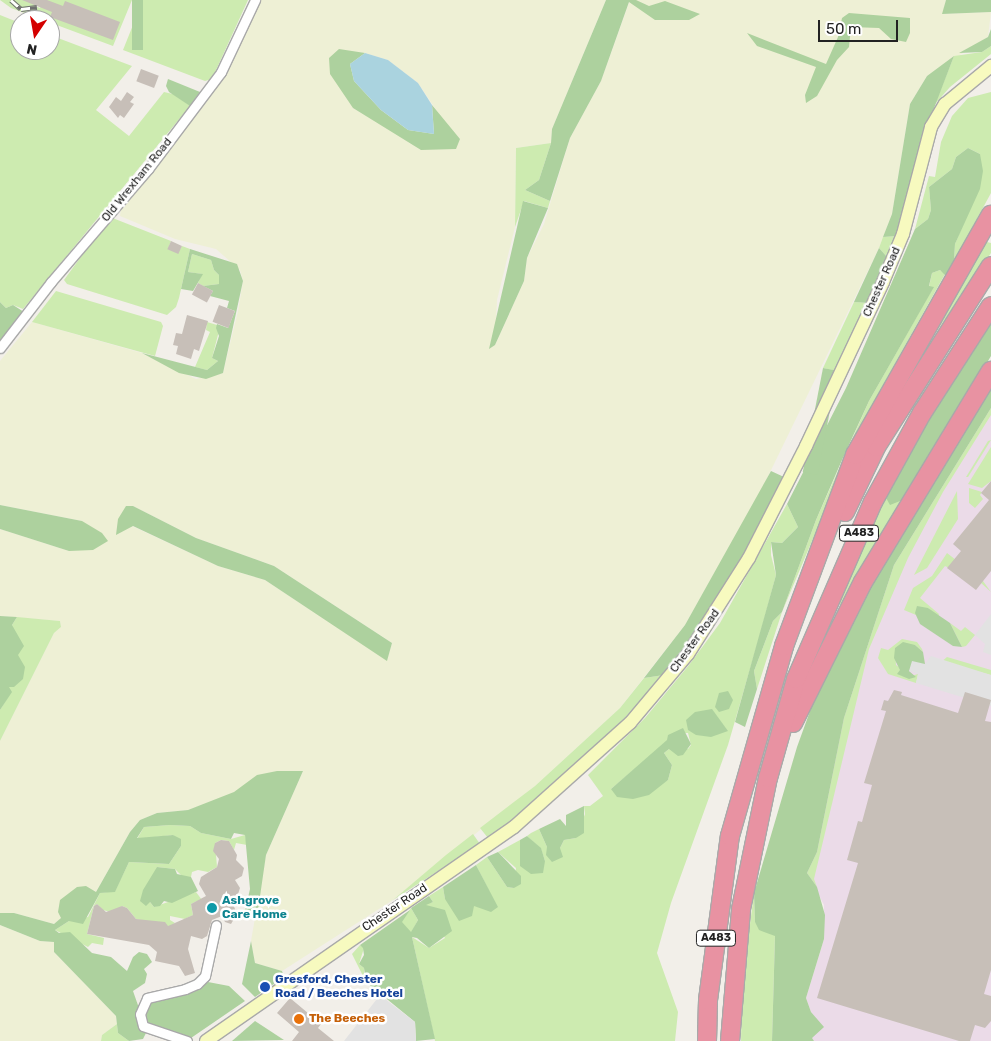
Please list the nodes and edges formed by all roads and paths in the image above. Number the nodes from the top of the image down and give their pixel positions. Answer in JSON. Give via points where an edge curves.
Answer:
{"nodes":[{"id":1,"x":255,"y":0,"type":"edge"},
{"id":2,"x":991,"y":66,"type":"edge"},
{"id":3,"x":977,"y":80,"type":"junction"},
{"id":4,"x":991,"y":81,"type":"edge"},
{"id":5,"x":991,"y":215,"type":"edge"},
{"id":6,"x":991,"y":266,"type":"edge"},
{"id":7,"x":991,"y":306,"type":"edge"},
{"id":8,"x":0,"y":348,"type":"edge"},
{"id":9,"x":991,"y":371,"type":"edge"},
{"id":10,"x":803,"y":598,"type":"junction"},
{"id":11,"x":768,"y":778,"type":"junction"},
{"id":12,"x":216,"y":925,"type":"dead end"},
{"id":13,"x":187,"y":1041,"type":"edge"},
{"id":14,"x":206,"y":1041,"type":"edge"},
{"id":15,"x":707,"y":1041,"type":"edge"},
{"id":16,"x":730,"y":1041,"type":"edge"}],
"edges":[{"from":1,"to":8,"type":"street","name":"Old Wrexham Road","via":[[221,72],[148,169],[51,282]]},
{"from":2,"to":3,"type":"main road","name":"Chester Road"},
{"from":3,"to":4,"type":"main road"},
{"from":3,"to":14,"type":"main road","name":"Chester Road","via":[[958,90],[931,127],[903,234],[883,282],[749,558],[688,654],[630,724],[514,827]]},
{"from":5,"to":10,"type":"highway","number":"A483","via":[[855,455]]},
{"from":6,"to":10,"type":"highway","number":"A483","via":[[876,447]]},
{"from":7,"to":11,"type":"highway","number":"A483","via":[[922,413],[873,502],[796,679]]},
{"from":9,"to":11,"type":"highway","number":"A483","via":[[862,582],[814,676]]},
{"from":10,"to":15,"type":"highway","number":"A483","via":[[784,646],[730,836],[708,1000]]},
{"from":11,"to":16,"type":"highway","number":"A483","via":[[741,909]]},
{"from":12,"to":13,"type":"street","via":[[205,976],[197,984],[182,990],[147,998],[140,1014],[143,1026]]}]}
